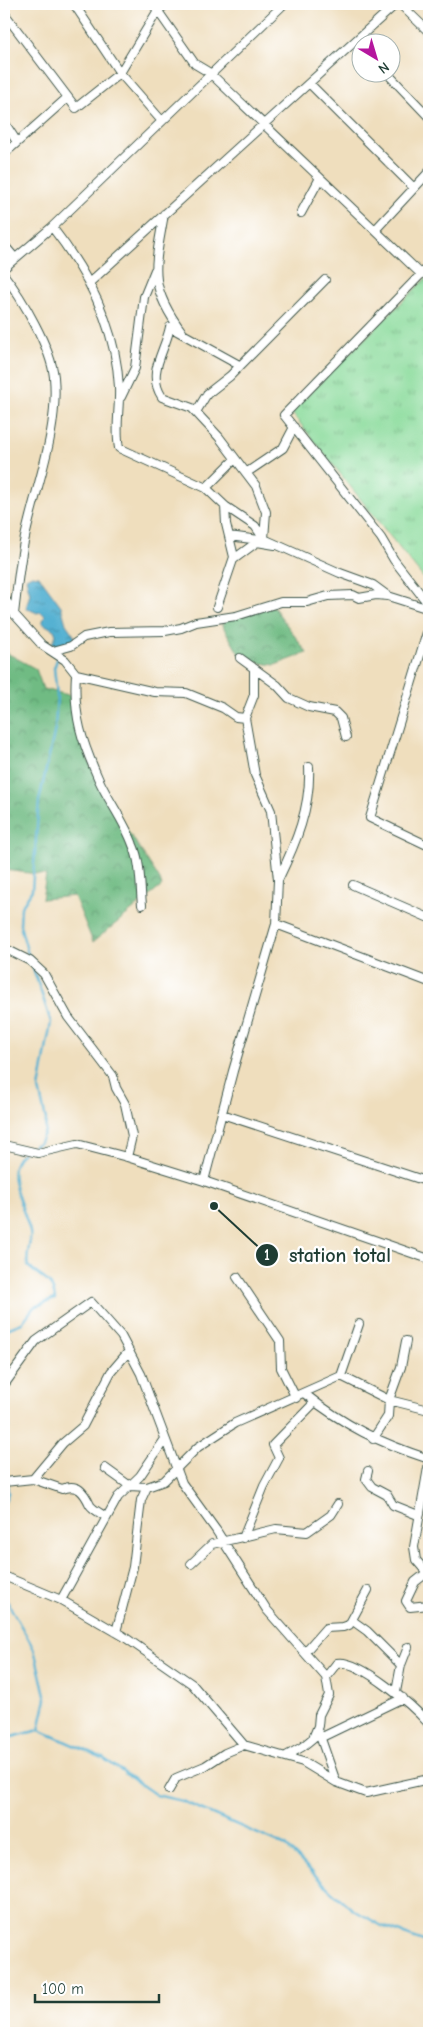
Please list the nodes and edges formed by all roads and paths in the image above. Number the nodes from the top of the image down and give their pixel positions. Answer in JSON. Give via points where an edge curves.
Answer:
{"nodes":[{"id":1,"x":74,"y":4,"type":"edge"},
{"id":2,"x":167,"y":4,"type":"edge"},
{"id":3,"x":284,"y":4,"type":"edge"},
{"id":4,"x":396,"y":4,"type":"edge"},
{"id":5,"x":400,"y":4,"type":"edge"},
{"id":6,"x":156,"y":7,"type":"edge"},
{"id":7,"x":4,"y":13,"type":"edge"},
{"id":8,"x":369,"y":32,"type":"edge"},
{"id":9,"x":429,"y":32,"type":"edge"},
{"id":10,"x":350,"y":50,"type":"edge"},
{"id":11,"x":120,"y":73,"type":"junction"},
{"id":12,"x":210,"y":73,"type":"junction"},
{"id":13,"x":395,"y":82,"type":"edge"},
{"id":14,"x":308,"y":83,"type":"junction"},
{"id":15,"x":67,"y":98,"type":"junction"},
{"id":16,"x":429,"y":118,"type":"edge"},
{"id":17,"x":160,"y":120,"type":"junction"},
{"id":18,"x":4,"y":122,"type":"edge"},
{"id":19,"x":262,"y":123,"type":"junction"},
{"id":20,"x":17,"y":142,"type":"junction"},
{"id":21,"x":4,"y":154,"type":"edge"},
{"id":22,"x":429,"y":172,"type":"edge"},
{"id":23,"x":320,"y":178,"type":"junction"},
{"id":24,"x":414,"y":188,"type":"junction"},
{"id":25,"x":301,"y":213,"type":"dead end"},
{"id":26,"x":164,"y":214,"type":"junction"},
{"id":27,"x":52,"y":227,"type":"junction"},
{"id":28,"x":376,"y":229,"type":"junction"},
{"id":29,"x":4,"y":245,"type":"edge"},
{"id":30,"x":15,"y":258,"type":"junction"},
{"id":31,"x":429,"y":266,"type":"edge"},
{"id":32,"x":4,"y":268,"type":"edge"},
{"id":33,"x":155,"y":270,"type":"junction"},
{"id":34,"x":421,"y":274,"type":"junction"},
{"id":35,"x":4,"y":275,"type":"edge"},
{"id":36,"x":325,"y":280,"type":"dead end"},
{"id":37,"x":89,"y":283,"type":"junction"},
{"id":38,"x":184,"y":335,"type":"junction"},
{"id":39,"x":239,"y":365,"type":"junction"},
{"id":40,"x":119,"y":402,"type":"junction"},
{"id":41,"x":196,"y":412,"type":"junction"},
{"id":42,"x":294,"y":427,"type":"junction"},
{"id":43,"x":234,"y":460,"type":"junction"},
{"id":44,"x":246,"y":473,"type":"junction"},
{"id":45,"x":206,"y":488,"type":"junction"},
{"id":46,"x":225,"y":506,"type":"junction"},
{"id":47,"x":229,"y":536,"type":"junction"},
{"id":48,"x":261,"y":540,"type":"junction"},
{"id":49,"x":234,"y":559,"type":"junction"},
{"id":50,"x":388,"y":596,"type":"junction"},
{"id":51,"x":4,"y":597,"type":"edge"},
{"id":52,"x":429,"y":605,"type":"edge"},
{"id":53,"x":217,"y":607,"type":"dead end"},
{"id":54,"x":429,"y":610,"type":"edge"},
{"id":55,"x":14,"y":614,"type":"junction"},
{"id":56,"x":429,"y":626,"type":"edge"},
{"id":57,"x":53,"y":651,"type":"junction"},
{"id":58,"x":240,"y":658,"type":"dead end"},
{"id":59,"x":254,"y":669,"type":"junction"},
{"id":60,"x":76,"y":674,"type":"junction"},
{"id":61,"x":245,"y":718,"type":"junction"},
{"id":62,"x":346,"y":737,"type":"dead end"},
{"id":63,"x":309,"y":767,"type":"dead end"},
{"id":64,"x":429,"y":846,"type":"edge"},
{"id":65,"x":278,"y":880,"type":"junction"},
{"id":66,"x":353,"y":885,"type":"dead end"},
{"id":67,"x":142,"y":905,"type":"dead end"},
{"id":68,"x":429,"y":918,"type":"edge"},
{"id":69,"x":276,"y":924,"type":"junction"},
{"id":70,"x":4,"y":948,"type":"edge"},
{"id":71,"x":429,"y":982,"type":"edge"},
{"id":72,"x":222,"y":1114,"type":"junction"},
{"id":73,"x":4,"y":1145,"type":"edge"},
{"id":74,"x":127,"y":1157,"type":"junction"},
{"id":75,"x":204,"y":1181,"type":"junction"},
{"id":76,"x":429,"y":1182,"type":"edge"},
{"id":77,"x":429,"y":1259,"type":"edge"},
{"id":78,"x":237,"y":1277,"type":"dead end"},
{"id":79,"x":359,"y":1324,"type":"dead end"},
{"id":80,"x":406,"y":1341,"type":"dead end"},
{"id":81,"x":130,"y":1351,"type":"junction"},
{"id":82,"x":341,"y":1376,"type":"junction"},
{"id":83,"x":4,"y":1385,"type":"edge"},
{"id":84,"x":305,"y":1394,"type":"junction"},
{"id":85,"x":296,"y":1398,"type":"junction"},
{"id":86,"x":389,"y":1400,"type":"junction"},
{"id":87,"x":315,"y":1402,"type":"junction"},
{"id":88,"x":429,"y":1410,"type":"edge"},
{"id":89,"x":165,"y":1439,"type":"junction"},
{"id":90,"x":373,"y":1439,"type":"junction"},
{"id":91,"x":429,"y":1461,"type":"edge"},
{"id":92,"x":105,"y":1468,"type":"dead end"},
{"id":93,"x":176,"y":1470,"type":"junction"},
{"id":94,"x":368,"y":1471,"type":"dead end"},
{"id":95,"x":33,"y":1479,"type":"junction"},
{"id":96,"x":4,"y":1482,"type":"edge"},
{"id":97,"x":130,"y":1486,"type":"junction"},
{"id":98,"x":146,"y":1487,"type":"junction"},
{"id":99,"x":338,"y":1504,"type":"dead end"},
{"id":100,"x":418,"y":1515,"type":"junction"},
{"id":101,"x":106,"y":1517,"type":"junction"},
{"id":102,"x":243,"y":1538,"type":"junction"},
{"id":103,"x":223,"y":1543,"type":"junction"},
{"id":104,"x":191,"y":1564,"type":"dead end"},
{"id":105,"x":428,"y":1573,"type":"edge"},
{"id":106,"x":4,"y":1576,"type":"edge"},
{"id":107,"x":368,"y":1590,"type":"dead end"},
{"id":108,"x":61,"y":1600,"type":"junction"},
{"id":109,"x":429,"y":1605,"type":"edge"},
{"id":110,"x":353,"y":1621,"type":"junction"},
{"id":111,"x":116,"y":1632,"type":"junction"},
{"id":112,"x":408,"y":1647,"type":"dead end"},
{"id":113,"x":305,"y":1652,"type":"junction"},
{"id":114,"x":401,"y":1665,"type":"junction"},
{"id":115,"x":326,"y":1677,"type":"junction"},
{"id":116,"x":396,"y":1692,"type":"junction"},
{"id":117,"x":403,"y":1698,"type":"junction"},
{"id":118,"x":429,"y":1724,"type":"edge"},
{"id":119,"x":318,"y":1726,"type":"junction"},
{"id":120,"x":320,"y":1738,"type":"junction"},
{"id":121,"x":244,"y":1745,"type":"junction"},
{"id":122,"x":286,"y":1756,"type":"junction"},
{"id":123,"x":427,"y":1781,"type":"edge"},
{"id":124,"x":336,"y":1782,"type":"junction"},
{"id":125,"x":169,"y":1790,"type":"dead end"}],
"edges":[{"from":1,"to":11,"type":"street"},
{"from":2,"to":6,"type":"street"},
{"from":3,"to":12,"type":"street"},
{"from":4,"to":8,"type":"street"},
{"from":5,"to":9,"type":"street"},
{"from":6,"to":11,"type":"street"},
{"from":6,"to":12,"type":"street","via":[[195,64]]},
{"from":7,"to":15,"type":"street"},
{"from":10,"to":14,"type":"street"},
{"from":11,"to":15,"type":"street","via":[[76,108]]},
{"from":11,"to":17,"type":"street"},
{"from":12,"to":17,"type":"street"},
{"from":12,"to":19,"type":"street"},
{"from":13,"to":16,"type":"street"},
{"from":14,"to":19,"type":"street"},
{"from":14,"to":24,"type":"street"},
{"from":15,"to":20,"type":"street"},
{"from":17,"to":27,"type":"street"},
{"from":18,"to":20,"type":"street"},
{"from":19,"to":23,"type":"street"},
{"from":19,"to":26,"type":"street"},
{"from":20,"to":21,"type":"street"},
{"from":22,"to":24,"type":"street"},
{"from":23,"to":25,"type":"street"},
{"from":23,"to":28,"type":"street"},
{"from":24,"to":28,"type":"street"},
{"from":26,"to":33,"type":"street"},
{"from":26,"to":37,"type":"street"},
{"from":27,"to":30,"type":"street"},
{"from":27,"to":37,"type":"street"},
{"from":28,"to":34,"type":"street"},
{"from":29,"to":30,"type":"street"},
{"from":30,"to":32,"type":"street"},
{"from":31,"to":34,"type":"street"},
{"from":33,"to":38,"type":"street","via":[[159,295]]},
{"from":33,"to":40,"type":"street","via":[[144,297],[135,368]]},
{"from":34,"to":42,"type":"street","via":[[284,415]]},
{"from":35,"to":55,"type":"street","via":[[19,294],[41,339],[54,376],[51,433],[24,543]]},
{"from":36,"to":39,"type":"street"},
{"from":37,"to":40,"type":"street","via":[[112,343]]},
{"from":38,"to":39,"type":"street"},
{"from":38,"to":41,"type":"street","via":[[170,327],[156,367],[156,384],[162,397]]},
{"from":39,"to":41,"type":"street","via":[[207,394]]},
{"from":40,"to":45,"type":"street","via":[[119,448]]},
{"from":41,"to":43,"type":"street","via":[[219,437]]},
{"from":42,"to":44,"type":"street","via":[[283,448]]},
{"from":42,"to":52,"type":"street"},
{"from":43,"to":44,"type":"street"},
{"from":43,"to":45,"type":"street"},
{"from":44,"to":48,"type":"street","via":[[256,486],[266,512]]},
{"from":45,"to":46,"type":"street"},
{"from":46,"to":47,"type":"street"},
{"from":46,"to":48,"type":"street","via":[[255,526]]},
{"from":47,"to":48,"type":"street"},
{"from":47,"to":49,"type":"street"},
{"from":48,"to":49,"type":"street"},
{"from":48,"to":50,"type":"street","via":[[373,585]]},
{"from":49,"to":53,"type":"street"},
{"from":50,"to":54,"type":"street"},
{"from":50,"to":57,"type":"street","via":[[328,596],[306,602],[281,602],[265,609],[222,620],[196,622],[181,628],[141,633],[109,632],[84,637],[72,646]]},
{"from":51,"to":55,"type":"street"},
{"from":55,"to":57,"type":"street","via":[[42,645]]},
{"from":56,"to":64,"type":"street","via":[[370,818]]},
{"from":57,"to":60,"type":"street"},
{"from":58,"to":59,"type":"street"},
{"from":59,"to":61,"type":"street","via":[[254,695]]},
{"from":59,"to":62,"type":"street","via":[[290,698],[309,707],[335,712],[341,718]]},
{"from":60,"to":61,"type":"street","via":[[155,692],[186,693],[236,717]]},
{"from":60,"to":67,"type":"street","via":[[80,736],[99,780],[134,845]]},
{"from":61,"to":65,"type":"street","via":[[255,775],[271,811]]},
{"from":63,"to":65,"type":"street","via":[[310,781],[298,838]]},
{"from":65,"to":69,"type":"street"},
{"from":66,"to":68,"type":"street"},
{"from":69,"to":71,"type":"street"},
{"from":69,"to":72,"type":"street"},
{"from":70,"to":74,"type":"street","via":[[44,974],[68,1017],[113,1076],[125,1104],[132,1136]]},
{"from":72,"to":75,"type":"street"},
{"from":72,"to":76,"type":"street"},
{"from":73,"to":74,"type":"street","via":[[38,1152],[78,1144]]},
{"from":74,"to":75,"type":"street"},
{"from":75,"to":77,"type":"street"},
{"from":78,"to":85,"type":"street","via":[[280,1341],[281,1368]]},
{"from":79,"to":82,"type":"street"},
{"from":80,"to":86,"type":"street"},
{"from":81,"to":83,"type":"street","via":[[113,1325],[91,1302],[36,1341]]},
{"from":81,"to":89,"type":"street","via":[[152,1399]]},
{"from":81,"to":95,"type":"street","via":[[111,1372],[87,1419]]},
{"from":82,"to":84,"type":"street"},
{"from":82,"to":86,"type":"street"},
{"from":84,"to":85,"type":"street"},
{"from":84,"to":87,"type":"street"},
{"from":85,"to":93,"type":"street","via":[[234,1424],[198,1447]]},
{"from":86,"to":88,"type":"street"},
{"from":86,"to":90,"type":"street","via":[[388,1416]]},
{"from":87,"to":90,"type":"street"},
{"from":87,"to":102,"type":"street","via":[[273,1445],[279,1458]]},
{"from":89,"to":93,"type":"street"},
{"from":89,"to":97,"type":"street"},
{"from":90,"to":91,"type":"street"},
{"from":91,"to":100,"type":"street"},
{"from":92,"to":97,"type":"street"},
{"from":93,"to":98,"type":"street","via":[[164,1481]]},
{"from":93,"to":103,"type":"street"},
{"from":94,"to":100,"type":"street","via":[[366,1479],[372,1487],[388,1495],[393,1505]]},
{"from":95,"to":96,"type":"street"},
{"from":95,"to":101,"type":"street","via":[[62,1489],[80,1490],[87,1495],[90,1506]]},
{"from":97,"to":98,"type":"street"},
{"from":97,"to":101,"type":"street","via":[[123,1490]]},
{"from":98,"to":111,"type":"street","via":[[133,1567]]},
{"from":99,"to":102,"type":"street","via":[[331,1515],[307,1532],[276,1529]]},
{"from":100,"to":105,"type":"street","via":[[414,1547],[416,1560]]},
{"from":101,"to":108,"type":"street"},
{"from":102,"to":103,"type":"street"},
{"from":103,"to":104,"type":"street","via":[[212,1544]]},
{"from":103,"to":113,"type":"street","via":[[266,1610]]},
{"from":105,"to":109,"type":"street","via":[[415,1582],[406,1601],[410,1606]]},
{"from":106,"to":108,"type":"street"},
{"from":107,"to":110,"type":"street"},
{"from":108,"to":111,"type":"street"},
{"from":110,"to":113,"type":"street","via":[[343,1628],[326,1628]]},
{"from":110,"to":114,"type":"street"},
{"from":111,"to":121,"type":"street","via":[[192,1684]]},
{"from":112,"to":114,"type":"street"},
{"from":113,"to":115,"type":"street"},
{"from":114,"to":116,"type":"street"},
{"from":115,"to":116,"type":"street","via":[[337,1663],[347,1662]]},
{"from":115,"to":119,"type":"street","via":[[329,1695],[317,1720]]},
{"from":116,"to":117,"type":"street"},
{"from":117,"to":118,"type":"street"},
{"from":117,"to":120,"type":"street"},
{"from":119,"to":120,"type":"street"},
{"from":119,"to":122,"type":"street","via":[[313,1738]]},
{"from":120,"to":124,"type":"street"},
{"from":121,"to":122,"type":"street"},
{"from":121,"to":125,"type":"street","via":[[176,1778]]},
{"from":122,"to":124,"type":"street","via":[[303,1762]]},
{"from":123,"to":124,"type":"street","via":[[366,1793]]}]}
